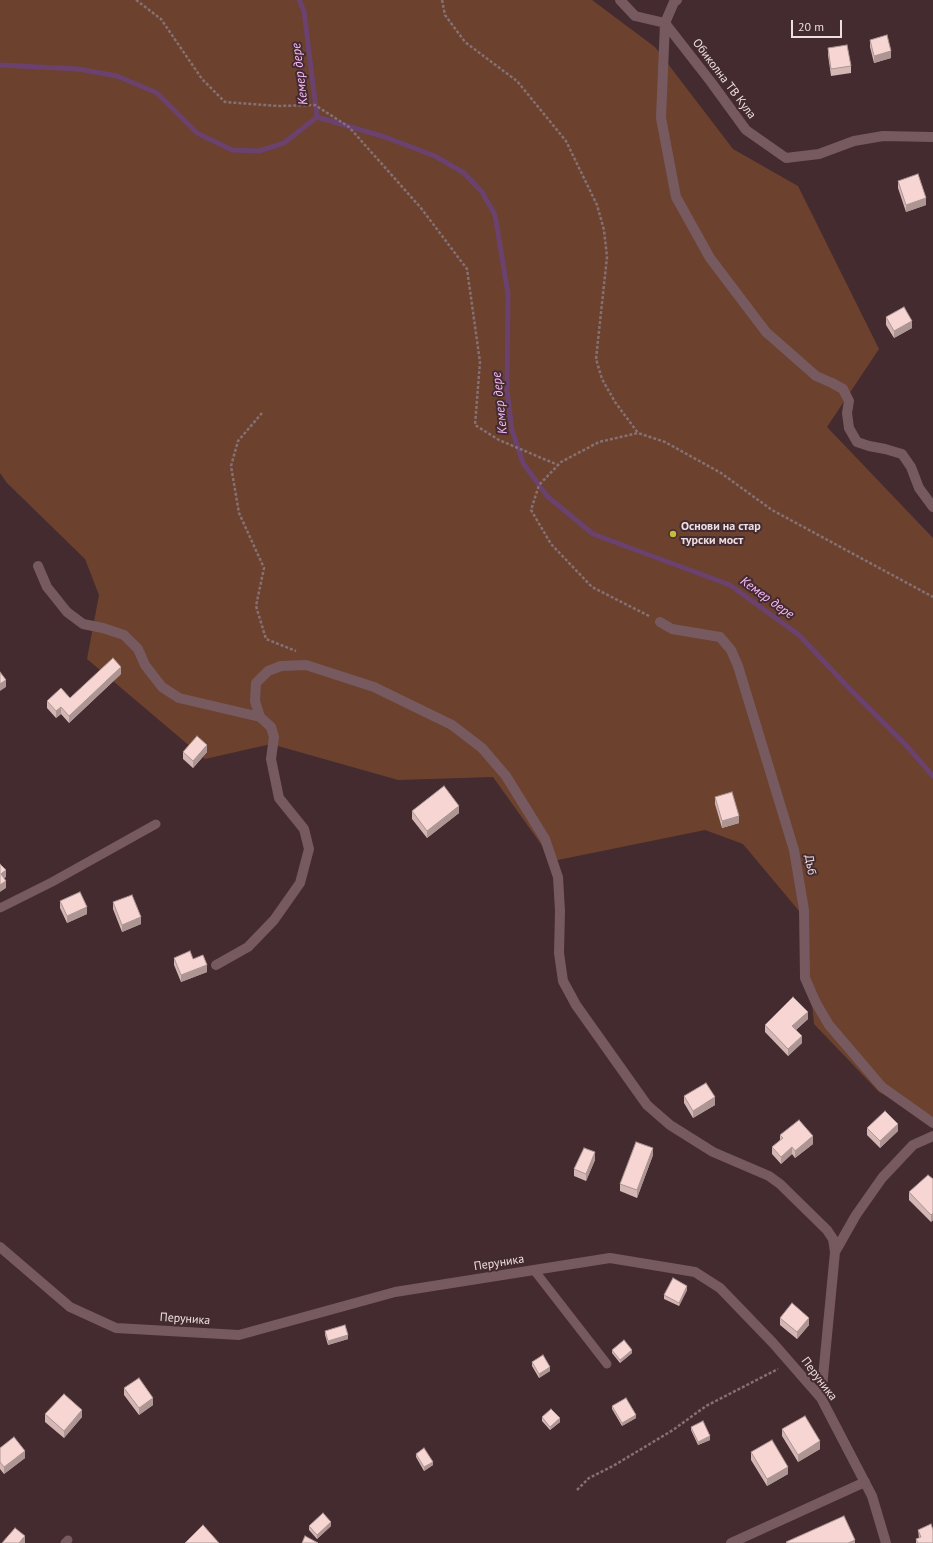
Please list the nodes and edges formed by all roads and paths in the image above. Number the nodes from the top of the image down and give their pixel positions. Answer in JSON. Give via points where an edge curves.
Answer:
{"nodes":[{"id":1,"x":136,"y":0,"type":"edge"},
{"id":2,"x":442,"y":0,"type":"edge"},
{"id":3,"x":620,"y":0,"type":"edge"},
{"id":4,"x":677,"y":0,"type":"edge"},
{"id":5,"x":665,"y":23,"type":"junction"},
{"id":6,"x":933,"y":137,"type":"edge"},
{"id":7,"x":262,"y":413,"type":"dead end"},
{"id":8,"x":638,"y":433,"type":"junction"},
{"id":9,"x":558,"y":465,"type":"junction"},
{"id":10,"x":933,"y":507,"type":"edge"},
{"id":11,"x":38,"y":566,"type":"dead end"},
{"id":12,"x":933,"y":597,"type":"edge"},
{"id":13,"x":660,"y":622,"type":"joint"},
{"id":14,"x":299,"y":652,"type":"dead end"},
{"id":15,"x":260,"y":717,"type":"junction"},
{"id":16,"x":156,"y":824,"type":"dead end"},
{"id":17,"x":0,"y":908,"type":"edge"},
{"id":18,"x":216,"y":965,"type":"dead end"},
{"id":19,"x":933,"y":1122,"type":"edge"},
{"id":20,"x":933,"y":1136,"type":"edge"},
{"id":21,"x":0,"y":1247,"type":"edge"},
{"id":22,"x":835,"y":1252,"type":"junction"},
{"id":23,"x":534,"y":1270,"type":"junction"},
{"id":24,"x":790,"y":1362,"type":"junction"},
{"id":25,"x":607,"y":1364,"type":"dead end"},
{"id":26,"x":821,"y":1398,"type":"junction"},
{"id":27,"x":865,"y":1482,"type":"junction"},
{"id":28,"x":577,"y":1490,"type":"dead end"},
{"id":29,"x":731,"y":1543,"type":"edge"},
{"id":30,"x":886,"y":1543,"type":"edge"}],
"edges":[{"from":1,"to":9,"type":"path","via":[[161,19],[202,79],[225,102],[315,106],[349,127],[421,208],[467,269],[480,362],[475,425],[499,440]]},
{"from":2,"to":8,"type":"path","via":[[445,15],[465,42],[517,81],[566,141],[597,205],[604,230],[607,257],[596,359],[602,379],[615,402]]},
{"from":3,"to":5,"type":"street","via":[[635,16]]},
{"from":4,"to":5,"type":"street"},
{"from":5,"to":6,"type":"street","name":"Обиколна ТВ Кула","via":[[746,130],[786,158],[819,154],[854,141],[883,136]]},
{"from":5,"to":10,"type":"street","via":[[661,118],[676,197],[710,258],[766,332],[816,376],[843,389],[850,401],[847,414],[849,428],[857,442],[902,454],[911,467],[919,488]]},
{"from":7,"to":14,"type":"path","via":[[238,441],[231,466],[238,513],[264,568],[256,606],[266,639]]},
{"from":8,"to":9,"type":"path","via":[[599,442]]},
{"from":8,"to":12,"type":"path","via":[[665,442],[721,474],[772,510]]},
{"from":9,"to":13,"type":"path","via":[[539,485],[531,510],[551,544],[592,587]]},
{"from":11,"to":15,"type":"street","via":[[48,587],[67,612],[84,624],[124,635],[138,649],[145,665],[162,687],[179,698]]},
{"from":13,"to":19,"type":"street","name":"Дъб","via":[[672,629],[720,637],[731,650],[794,850],[804,910],[805,978],[829,1024],[882,1087]]},
{"from":15,"to":18,"type":"street","via":[[271,728],[274,737],[271,759],[280,798],[304,829],[309,849],[300,883],[274,920],[248,947]]},
{"from":15,"to":22,"type":"street","via":[[255,702],[256,682],[268,671],[281,666],[306,665],[374,687],[452,725],[482,748],[506,776],[545,839],[558,877],[559,953],[563,981],[580,1011],[647,1105],[670,1125],[713,1152],[769,1176],[780,1184],[826,1230],[833,1239]]},
{"from":16,"to":17,"type":"lane"},
{"from":20,"to":22,"type":"street","via":[[913,1145],[882,1178],[856,1215]]},
{"from":21,"to":23,"type":"street","name":"Перуника","via":[[70,1307],[116,1328],[239,1335],[394,1292]]},
{"from":22,"to":26,"type":"street"},
{"from":23,"to":24,"type":"street","name":"Перуника","via":[[610,1258],[695,1272],[720,1288]]},
{"from":23,"to":25,"type":"lane"},
{"from":24,"to":26,"type":"street","name":"Перуника"},
{"from":24,"to":28,"type":"path","via":[[706,1406],[673,1430],[589,1478]]},
{"from":26,"to":27,"type":"street","name":"Перуника"},
{"from":27,"to":29,"type":"street"},
{"from":27,"to":30,"type":"street","name":"Перуника","via":[[872,1496]]}]}
